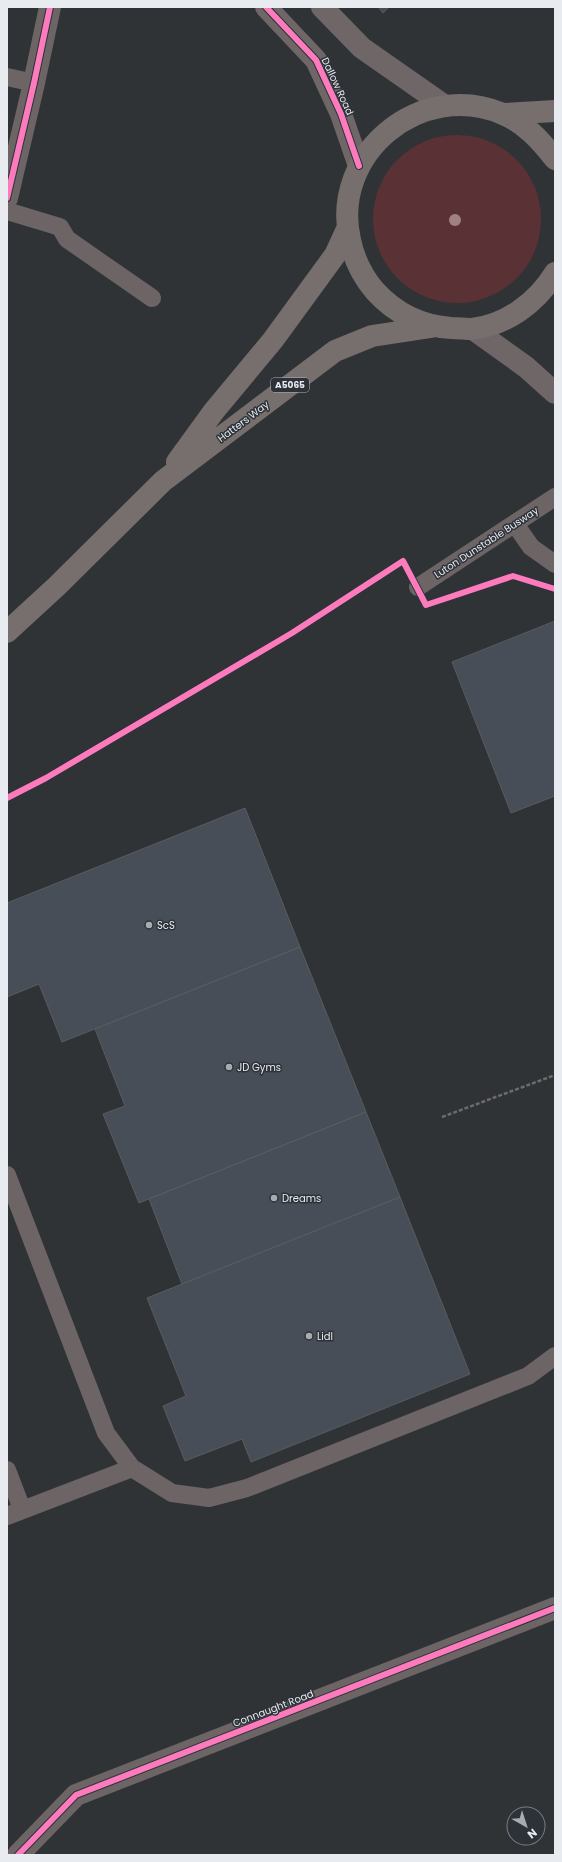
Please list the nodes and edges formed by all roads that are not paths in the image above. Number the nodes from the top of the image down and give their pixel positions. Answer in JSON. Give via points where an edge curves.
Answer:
{"nodes":[{"id":1,"x":50,"y":7,"type":"edge"},
{"id":2,"x":266,"y":7,"type":"edge"},
{"id":3,"x":322,"y":7,"type":"edge"},
{"id":4,"x":7,"y":77,"type":"edge"},
{"id":5,"x":34,"y":83,"type":"junction"},
{"id":6,"x":445,"y":106,"type":"junction"},
{"id":7,"x":555,"y":111,"type":"edge"},
{"id":8,"x":504,"y":114,"type":"junction"},
{"id":9,"x":555,"y":159,"type":"edge"},
{"id":10,"x":359,"y":166,"type":"junction"},
{"id":11,"x":7,"y":198,"type":"edge"},
{"id":12,"x":7,"y":211,"type":"edge"},
{"id":13,"x":347,"y":230,"type":"junction"},
{"id":14,"x":555,"y":274,"type":"edge"},
{"id":15,"x":152,"y":298,"type":"dead end"},
{"id":16,"x":434,"y":327,"type":"junction"},
{"id":17,"x":473,"y":329,"type":"junction"},
{"id":18,"x":555,"y":393,"type":"edge"},
{"id":19,"x":163,"y":481,"type":"junction"},
{"id":20,"x":555,"y":497,"type":"edge"},
{"id":21,"x":515,"y":524,"type":"junction"},
{"id":22,"x":555,"y":564,"type":"edge"},
{"id":23,"x":418,"y":587,"type":"dead end"},
{"id":24,"x":7,"y":632,"type":"edge"},
{"id":25,"x":7,"y":1175,"type":"edge"},
{"id":26,"x":555,"y":1356,"type":"edge"},
{"id":27,"x":132,"y":1468,"type":"junction"},
{"id":28,"x":7,"y":1470,"type":"edge"},
{"id":29,"x":14,"y":1512,"type":"edge"},
{"id":30,"x":555,"y":1608,"type":"edge"},
{"id":31,"x":18,"y":1855,"type":"edge"}],
"edges":[{"from":1,"to":5,"type":"street"},
{"from":2,"to":10,"type":"street","name":"Dallow Road","via":[[316,60],[341,114]]},
{"from":3,"to":6,"type":"street","via":[[362,48]]},
{"from":4,"to":5,"type":"lane"},
{"from":5,"to":11,"type":"street"},
{"from":6,"to":8,"type":"main road","via":[[475,106]]},
{"from":6,"to":10,"type":"main road","via":[[419,112],[395,125],[374,143]]},
{"from":7,"to":8,"type":"main road"},
{"from":8,"to":9,"type":"main road","via":[[533,132]]},
{"from":10,"to":13,"type":"main road","via":[[348,200]]},
{"from":12,"to":15,"type":"lane","via":[[60,227],[67,239]]},
{"from":13,"to":16,"type":"main road","via":[[353,257],[366,282],[385,302],[408,318]]},
{"from":13,"to":19,"type":"main road","name":"Hatters Way","number":"A5065","via":[[335,255]]},
{"from":14,"to":17,"type":"main road","via":[[545,289],[524,308],[500,321]]},
{"from":16,"to":17,"type":"main road"},
{"from":16,"to":19,"type":"main road","name":"Hatters Way","number":"A5065","via":[[372,336],[336,351]]},
{"from":17,"to":18,"type":"street","via":[[526,367]]},
{"from":19,"to":24,"type":"main road","name":"Hatters Way","number":"A5065"},
{"from":20,"to":21,"type":"lane","name":"Luton Dunstable Busway"},
{"from":21,"to":22,"type":"lane","via":[[531,547]]},
{"from":21,"to":23,"type":"lane","name":"Luton Dunstable Busway"},
{"from":25,"to":27,"type":"lane","via":[[106,1433]]},
{"from":26,"to":27,"type":"lane","via":[[528,1376],[247,1488],[209,1498],[172,1493]]},
{"from":27,"to":29,"type":"lane"},
{"from":28,"to":29,"type":"lane"},
{"from":30,"to":31,"type":"street","name":"Connaught Road","via":[[76,1795]]}]}
